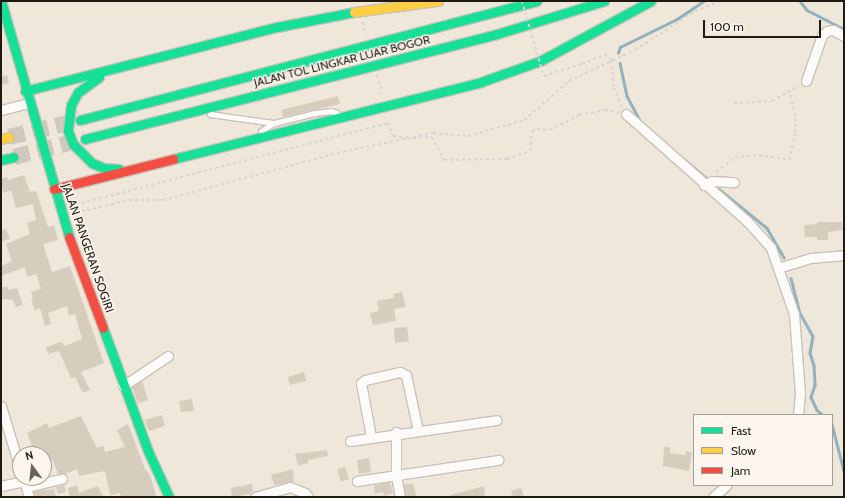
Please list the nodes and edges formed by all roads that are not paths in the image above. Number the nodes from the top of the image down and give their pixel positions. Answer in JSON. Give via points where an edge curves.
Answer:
{"nodes":[{"id":1,"x":1,"y":1,"type":"edge"},
{"id":2,"x":438,"y":1,"type":"edge"},
{"id":3,"x":537,"y":1,"type":"edge"},
{"id":4,"x":604,"y":1,"type":"edge"},
{"id":5,"x":651,"y":1,"type":"edge"},
{"id":6,"x":844,"y":36,"type":"edge"},
{"id":7,"x":110,"y":71,"type":"junction"},
{"id":8,"x":806,"y":81,"type":"road end"},
{"id":9,"x":25,"y":91,"type":"junction"},
{"id":10,"x":29,"y":103,"type":"junction"},
{"id":11,"x":1,"y":110,"type":"edge"},
{"id":12,"x":195,"y":111,"type":"junction"},
{"id":13,"x":626,"y":114,"type":"road end"},
{"id":14,"x":344,"y":116,"type":"junction"},
{"id":15,"x":80,"y":120,"type":"tunnel mouth"},
{"id":16,"x":274,"y":123,"type":"junction"},
{"id":17,"x":85,"y":139,"type":"tunnel mouth"},
{"id":18,"x":250,"y":140,"type":"junction"},
{"id":19,"x":14,"y":157,"type":"tunnel mouth"},
{"id":20,"x":1,"y":160,"type":"edge"},
{"id":21,"x":135,"y":167,"type":"junction"},
{"id":22,"x":734,"y":182,"type":"dead end"},
{"id":23,"x":708,"y":183,"type":"junction"},
{"id":24,"x":54,"y":189,"type":"junction"},
{"id":25,"x":844,"y":255,"type":"edge"},
{"id":26,"x":778,"y":268,"type":"junction"},
{"id":27,"x":168,"y":356,"type":"dead end"},
{"id":28,"x":123,"y":386,"type":"junction"},
{"id":29,"x":1,"y":406,"type":"edge"},
{"id":30,"x":798,"y":414,"type":"edge"},
{"id":31,"x":497,"y":420,"type":"dead end"},
{"id":32,"x":418,"y":431,"type":"junction"},
{"id":33,"x":396,"y":432,"type":"junction"},
{"id":34,"x":370,"y":437,"type":"junction"},
{"id":35,"x":350,"y":440,"type":"dead end"},
{"id":36,"x":13,"y":446,"type":"edge"},
{"id":37,"x":498,"y":460,"type":"dead end"},
{"id":38,"x":396,"y":474,"type":"junction"},
{"id":39,"x":62,"y":479,"type":"dead end"},
{"id":40,"x":52,"y":480,"type":"edge"},
{"id":41,"x":357,"y":481,"type":"dead end"},
{"id":42,"x":12,"y":484,"type":"edge"},
{"id":43,"x":1,"y":486,"type":"edge"},
{"id":44,"x":25,"y":486,"type":"edge"},
{"id":45,"x":726,"y":486,"type":"edge"},
{"id":46,"x":29,"y":497,"type":"edge"},
{"id":47,"x":169,"y":497,"type":"edge"},
{"id":48,"x":255,"y":497,"type":"edge"},
{"id":49,"x":308,"y":497,"type":"edge"},
{"id":50,"x":400,"y":497,"type":"edge"},
{"id":51,"x":713,"y":497,"type":"edge"}],
"edges":[{"from":1,"to":9,"type":"main road","name":"JALAN PANGERAN SOGIRI"},
{"from":2,"to":7,"type":"main road","via":[[338,14],[277,27]]},
{"from":3,"to":15,"type":"main road","name":"JALAN TOL LINGKAR LUAR BOGOR"},
{"from":4,"to":12,"type":"main road","name":"JALAN TOL LINGKAR LUAR BOGOR","via":[[497,34]]},
{"from":5,"to":14,"type":"main road","via":[[540,61],[481,82]]},
{"from":6,"to":8,"type":"street","via":[[833,30],[822,35]]},
{"from":7,"to":9,"type":"main road"},
{"from":7,"to":21,"type":"main road","via":[[78,92],[71,105],[68,131],[73,144],[92,163],[118,169]]},
{"from":9,"to":10,"type":"main road","name":"JALAN PANGERAN SOGIRI"},
{"from":10,"to":11,"type":"street"},
{"from":10,"to":24,"type":"main road","name":"JALAN PANGERAN SOGIRI"},
{"from":12,"to":16,"type":"lane"},
{"from":12,"to":17,"type":"main road","name":"JALAN TOL LINGKAR LUAR BOGOR"},
{"from":13,"to":23,"type":"street"},
{"from":14,"to":16,"type":"lane","via":[[331,111]]},
{"from":14,"to":18,"type":"main road"},
{"from":16,"to":18,"type":"lane"},
{"from":18,"to":21,"type":"main road"},
{"from":19,"to":20,"type":"main road"},
{"from":21,"to":24,"type":"main road"},
{"from":22,"to":23,"type":"street"},
{"from":23,"to":26,"type":"street","via":[[764,238]]},
{"from":24,"to":28,"type":"main road","name":"JALAN PANGERAN SOGIRI"},
{"from":25,"to":26,"type":"street","via":[[811,258]]},
{"from":26,"to":30,"type":"street","via":[[794,314],[800,393]]},
{"from":27,"to":28,"type":"street"},
{"from":28,"to":47,"type":"main road","name":"JALAN PANGERAN SOGIRI"},
{"from":29,"to":36,"type":"street"},
{"from":31,"to":32,"type":"street"},
{"from":32,"to":33,"type":"street"},
{"from":32,"to":34,"type":"street","via":[[406,374],[400,372],[361,383]]},
{"from":33,"to":34,"type":"street"},
{"from":33,"to":38,"type":"street"},
{"from":34,"to":35,"type":"street"},
{"from":37,"to":38,"type":"street"},
{"from":38,"to":41,"type":"street"},
{"from":38,"to":50,"type":"street"},
{"from":39,"to":40,"type":"street"},
{"from":42,"to":43,"type":"street"},
{"from":44,"to":46,"type":"street"},
{"from":45,"to":51,"type":"street"},
{"from":48,"to":49,"type":"street","via":[[290,487],[300,490]]}]}
